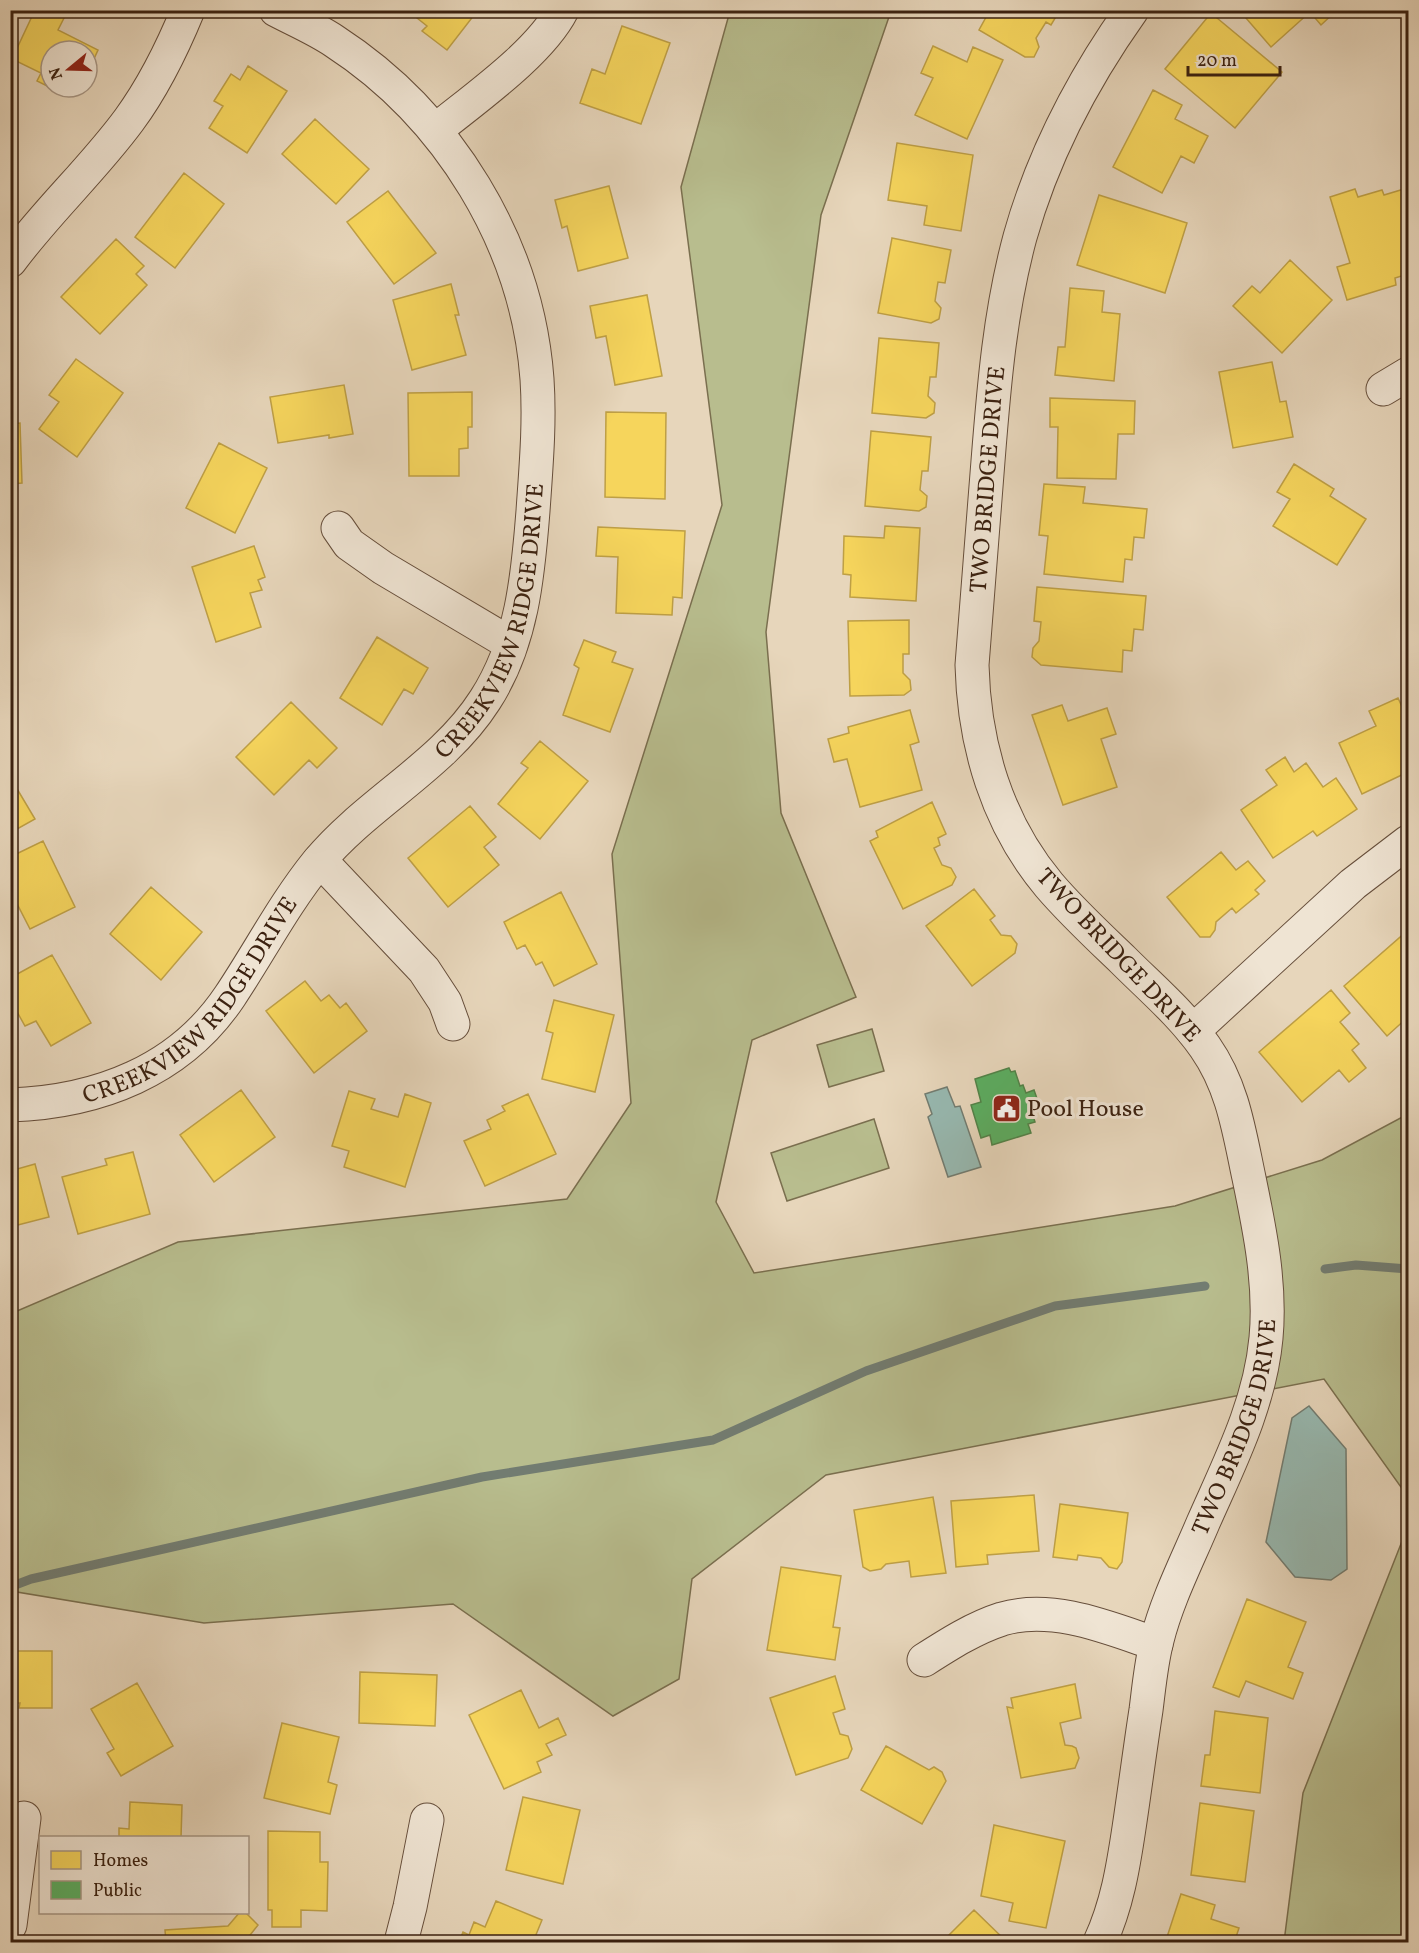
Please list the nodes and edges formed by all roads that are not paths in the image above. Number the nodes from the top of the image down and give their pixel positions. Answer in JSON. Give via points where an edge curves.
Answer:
{"nodes":[{"id":1,"x":188,"y":10,"type":"edge"},
{"id":2,"x":276,"y":10,"type":"edge"},
{"id":3,"x":562,"y":10,"type":"edge"},
{"id":4,"x":1132,"y":10,"type":"edge"},
{"id":5,"x":436,"y":130,"type":"junction"},
{"id":6,"x":10,"y":261,"type":"edge"},
{"id":7,"x":338,"y":528,"type":"dead end"},
{"id":8,"x":512,"y":644,"type":"junction"},
{"id":9,"x":1408,"y":842,"type":"edge"},
{"id":10,"x":320,"y":860,"type":"junction"},
{"id":11,"x":453,"y":1024,"type":"dead end"},
{"id":12,"x":1192,"y":1031,"type":"junction"},
{"id":13,"x":10,"y":1105,"type":"edge"},
{"id":14,"x":1156,"y":1644,"type":"junction"},
{"id":15,"x":924,"y":1660,"type":"dead end"},
{"id":16,"x":24,"y":1818,"type":"dead end"},
{"id":17,"x":427,"y":1820,"type":"dead end"},
{"id":18,"x":10,"y":1925,"type":"edge"},
{"id":19,"x":401,"y":1942,"type":"edge"},
{"id":20,"x":1100,"y":1942,"type":"edge"}],
"edges":[{"from":1,"to":6,"type":"street","via":[[165,61],[129,120]]},
{"from":2,"to":5,"type":"street","name":"CREEKVIEW RIDGE DRIVE","via":[[332,39],[361,60]]},
{"from":3,"to":5,"type":"street","via":[[525,55]]},
{"from":4,"to":12,"type":"street","name":"TWO BRIDGE DRIVE","via":[[1096,63],[1066,118],[1030,206],[1013,266],[996,358],[972,687],[987,771],[1023,849],[1062,900]]},
{"from":5,"to":8,"type":"street","name":"CREEKVIEW RIDGE DRIVE","via":[[473,183],[494,222],[517,280],[533,343],[538,452],[522,611]]},
{"from":7,"to":8,"type":"street","via":[[349,544],[383,568]]},
{"from":8,"to":10,"type":"street","name":"CREEKVIEW RIDGE DRIVE","via":[[486,699],[457,735],[357,822]]},
{"from":9,"to":12,"type":"street","via":[[1353,884]]},
{"from":10,"to":11,"type":"street","via":[[424,970],[445,1002]]},
{"from":10,"to":13,"type":"street","name":"CREEKVIEW RIDGE DRIVE","via":[[282,911],[229,998],[208,1024],[163,1064],[93,1093]]},
{"from":12,"to":14,"type":"street","name":"TWO BRIDGE DRIVE","via":[[1226,1083],[1233,1107],[1258,1221],[1266,1339],[1250,1411],[1169,1603]]},
{"from":14,"to":15,"type":"street","via":[[1094,1623],[1033,1615],[987,1625]]},
{"from":14,"to":20,"type":"street","name":"TWO BRIDGE DRIVE","via":[[1124,1865],[1112,1916]]},
{"from":16,"to":18,"type":"street"},
{"from":17,"to":19,"type":"street"}]}
